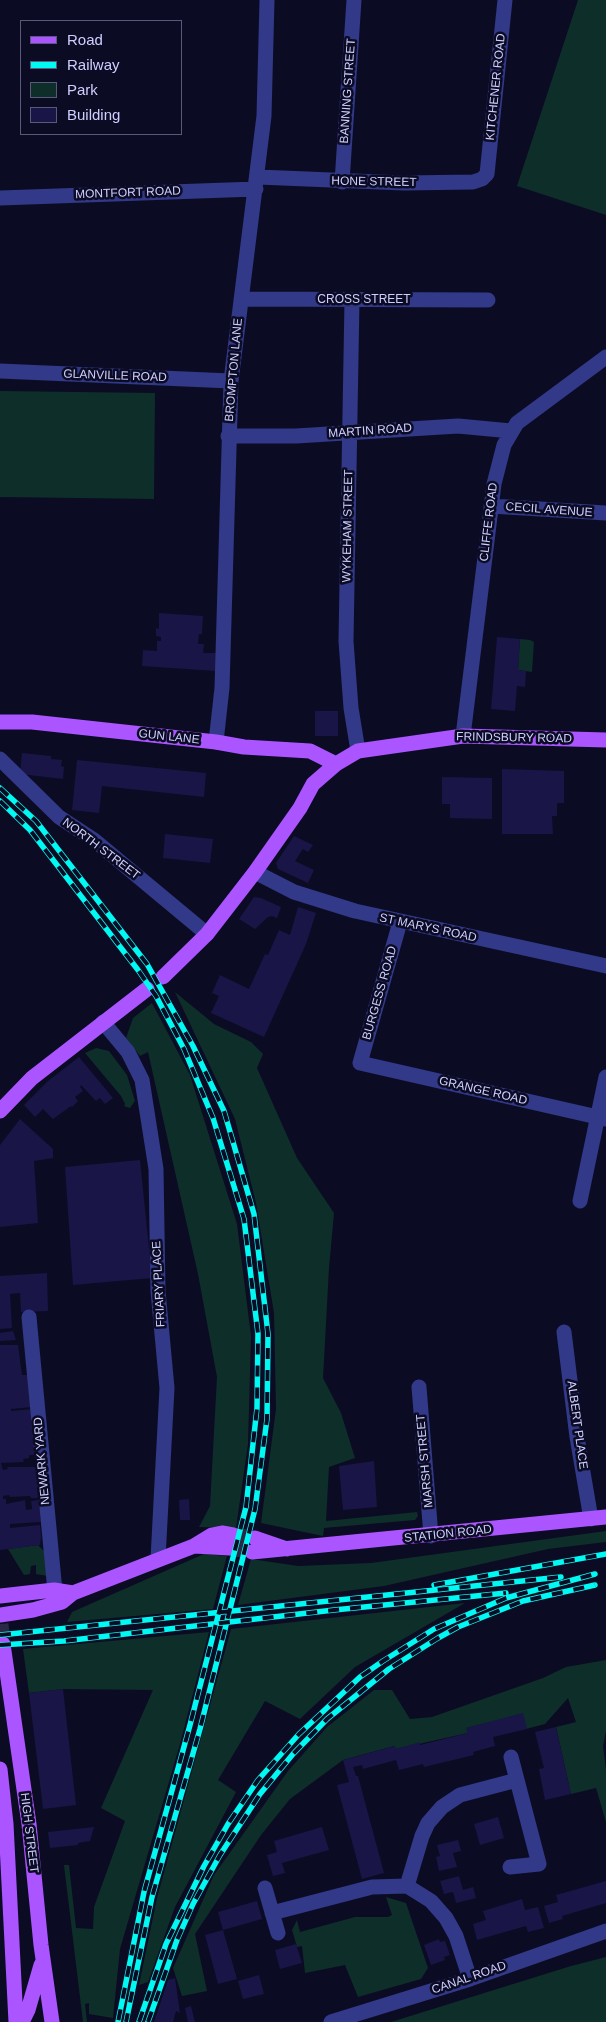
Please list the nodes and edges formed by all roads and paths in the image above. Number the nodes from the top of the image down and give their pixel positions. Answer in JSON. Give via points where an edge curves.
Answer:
{"nodes":[{"id":1,"x":267,"y":0,"type":"edge"},
{"id":2,"x":354,"y":0,"type":"edge"},
{"id":3,"x":505,"y":0,"type":"edge"},
{"id":4,"x":487,"y":174,"type":"joint"},
{"id":5,"x":342,"y":182,"type":"junction"},
{"id":6,"x":257,"y":183,"type":"junction"},
{"id":7,"x":0,"y":198,"type":"edge"},
{"id":8,"x":241,"y":299,"type":"junction"},
{"id":9,"x":352,"y":300,"type":"junction"},
{"id":10,"x":488,"y":300,"type":"dead end"},
{"id":11,"x":602,"y":365,"type":"edge"},
{"id":12,"x":0,"y":371,"type":"edge"},
{"id":13,"x":231,"y":381,"type":"junction"},
{"id":14,"x":512,"y":431,"type":"junction"},
{"id":15,"x":350,"y":433,"type":"junction"},
{"id":16,"x":228,"y":436,"type":"junction"},
{"id":17,"x":491,"y":506,"type":"junction"},
{"id":18,"x":606,"y":513,"type":"edge"},
{"id":19,"x":0,"y":722,"type":"edge"},
{"id":20,"x":463,"y":736,"type":"junction"},
{"id":21,"x":606,"y":740,"type":"edge"},
{"id":22,"x":216,"y":742,"type":"junction"},
{"id":23,"x":358,"y":751,"type":"junction"},
{"id":24,"x":0,"y":759,"type":"edge"},
{"id":25,"x":336,"y":764,"type":"junction"},
{"id":26,"x":255,"y":872,"type":"junction"},
{"id":27,"x":400,"y":922,"type":"junction"},
{"id":28,"x":207,"y":934,"type":"junction"},
{"id":29,"x":606,"y":966,"type":"edge"},
{"id":30,"x":163,"y":977,"type":"dead end"},
{"id":31,"x":147,"y":989,"type":"dead end"},
{"id":32,"x":103,"y":1022,"type":"junction"},
{"id":33,"x":360,"y":1063,"type":"joint"},
{"id":34,"x":606,"y":1077,"type":"edge"},
{"id":35,"x":0,"y":1111,"type":"edge"},
{"id":36,"x":602,"y":1118,"type":"edge"},
{"id":37,"x":580,"y":1201,"type":"dead end"},
{"id":38,"x":29,"y":1318,"type":"dead end"},
{"id":39,"x":564,"y":1332,"type":"dead end"},
{"id":40,"x":419,"y":1387,"type":"dead end"},
{"id":41,"x":599,"y":1518,"type":"edge"},
{"id":42,"x":431,"y":1536,"type":"junction"},
{"id":43,"x":232,"y":1541,"type":"tunnel mouth"},
{"id":44,"x":254,"y":1545,"type":"tunnel mouth"},
{"id":45,"x":158,"y":1559,"type":"junction"},
{"id":46,"x":0,"y":1596,"type":"edge"},
{"id":47,"x":55,"y":1597,"type":"junction"},
{"id":48,"x":0,"y":1620,"type":"edge"},
{"id":49,"x":3,"y":1644,"type":"dead end"},
{"id":50,"x":511,"y":1757,"type":"dead end"},
{"id":51,"x":0,"y":1769,"type":"edge"},
{"id":52,"x":517,"y":1780,"type":"junction"},
{"id":53,"x":510,"y":1867,"type":"dead end"},
{"id":54,"x":407,"y":1886,"type":"junction"},
{"id":55,"x":265,"y":1888,"type":"dead end"},
{"id":56,"x":272,"y":1913,"type":"junction"},
{"id":57,"x":606,"y":1931,"type":"edge"},
{"id":58,"x":278,"y":1934,"type":"dead end"},
{"id":59,"x":42,"y":1959,"type":"junction"},
{"id":60,"x":470,"y":1978,"type":"junction"},
{"id":61,"x":16,"y":2022,"type":"edge"},
{"id":62,"x":22,"y":2022,"type":"edge"},
{"id":63,"x":52,"y":2022,"type":"edge"},
{"id":64,"x":331,"y":2022,"type":"edge"}],
"edges":[{"from":1,"to":6,"type":"street","name":"BROMPTON LANE","via":[[264,116]]},
{"from":2,"to":5,"type":"street","name":"BANNING STREET"},
{"from":3,"to":4,"type":"street","name":"KITCHENER ROAD"},
{"from":4,"to":5,"type":"street","name":"HONE STREET","via":[[482,180],[473,182]]},
{"from":5,"to":6,"type":"street","name":"HONE STREET"},
{"from":6,"to":7,"type":"street","name":"MONTFORT ROAD"},
{"from":6,"to":8,"type":"street","name":"BROMPTON LANE"},
{"from":8,"to":9,"type":"street","name":"CROSS STREET"},
{"from":8,"to":13,"type":"street","name":"BROMPTON LANE"},
{"from":9,"to":10,"type":"street","name":"CROSS STREET"},
{"from":9,"to":15,"type":"street","name":"WYKEHAM STREET"},
{"from":11,"to":14,"type":"street","name":"CLIFFE ROAD","via":[[521,420]]},
{"from":12,"to":13,"type":"street","name":"GLANVILLE ROAD"},
{"from":13,"to":16,"type":"street","name":"BROMPTON LANE"},
{"from":14,"to":15,"type":"street","name":"MARTIN ROAD","via":[[458,426]]},
{"from":14,"to":17,"type":"street","name":"CLIFFE ROAD","via":[[499,460]]},
{"from":15,"to":16,"type":"street","name":"MARTIN ROAD"},
{"from":15,"to":23,"type":"street","name":"WYKEHAM STREET","via":[[346,641]]},
{"from":16,"to":22,"type":"street","name":"BROMPTON LANE","via":[[222,688]]},
{"from":17,"to":18,"type":"street","name":"CECIL AVENUE"},
{"from":17,"to":20,"type":"street","name":"CLIFFE ROAD"},
{"from":19,"to":22,"type":"main road","name":"GUN LANE","via":[[32,722]]},
{"from":20,"to":21,"type":"main road","name":"FRINDSBURY ROAD"},
{"from":20,"to":23,"type":"main road","name":"FRINDSBURY ROAD"},
{"from":22,"to":25,"type":"main road","name":"GUN LANE","via":[[310,751]]},
{"from":23,"to":25,"type":"main road","name":"FRINDSBURY ROAD"},
{"from":24,"to":28,"type":"street","name":"NORTH STREET","via":[[59,817],[94,840]]},
{"from":25,"to":26,"type":"main road","via":[[313,784]]},
{"from":26,"to":27,"type":"street","name":"ST MARYS ROAD","via":[[282,888],[317,901]]},
{"from":26,"to":28,"type":"main road"},
{"from":27,"to":29,"type":"street","name":"ST MARYS ROAD"},
{"from":27,"to":33,"type":"street","name":"BURGESS ROAD"},
{"from":28,"to":30,"type":"main road"},
{"from":31,"to":32,"type":"main road"},
{"from":32,"to":35,"type":"main road","via":[[32,1078]]},
{"from":32,"to":45,"type":"street","name":"FRIARY PLACE","via":[[128,1052],[142,1080],[156,1169],[158,1292],[167,1388]]},
{"from":33,"to":36,"type":"street","name":"GRANGE ROAD"},
{"from":34,"to":36,"type":"street"},
{"from":36,"to":37,"type":"street"},
{"from":38,"to":47,"type":"street","name":"NEWARK YARD"},
{"from":39,"to":41,"type":"street","name":"ALBERT PLACE","via":[[577,1437]]},
{"from":40,"to":42,"type":"street","name":"MARSH STREET"},
{"from":41,"to":42,"type":"main road","name":"STATION ROAD"},
{"from":42,"to":44,"type":"main road","name":"STATION ROAD","via":[[290,1550]]},
{"from":43,"to":45,"type":"main road","via":[[222,1533],[212,1535],[194,1546]]},
{"from":45,"to":47,"type":"main road","via":[[103,1583]]},
{"from":46,"to":47,"type":"main road"},
{"from":47,"to":48,"type":"main road"},
{"from":49,"to":59,"type":"main road","name":"HIGH STREET","via":[[29,1824]]},
{"from":50,"to":52,"type":"street"},
{"from":51,"to":61,"type":"main road","name":"HIGH STREET","via":[[6,1824]]},
{"from":52,"to":53,"type":"street","via":[[538,1864]]},
{"from":52,"to":54,"type":"street","via":[[460,1795],[442,1806],[422,1836]]},
{"from":54,"to":56,"type":"street","via":[[372,1887]]},
{"from":54,"to":60,"type":"street","via":[[431,1901],[446,1918],[456,1936]]},
{"from":55,"to":56,"type":"street"},
{"from":56,"to":58,"type":"street"},
{"from":57,"to":60,"type":"street","name":"CANAL ROAD"},
{"from":59,"to":62,"type":"main road"},
{"from":59,"to":63,"type":"main road","name":"HIGH STREET"},
{"from":60,"to":64,"type":"street","name":"CANAL ROAD"}]}
